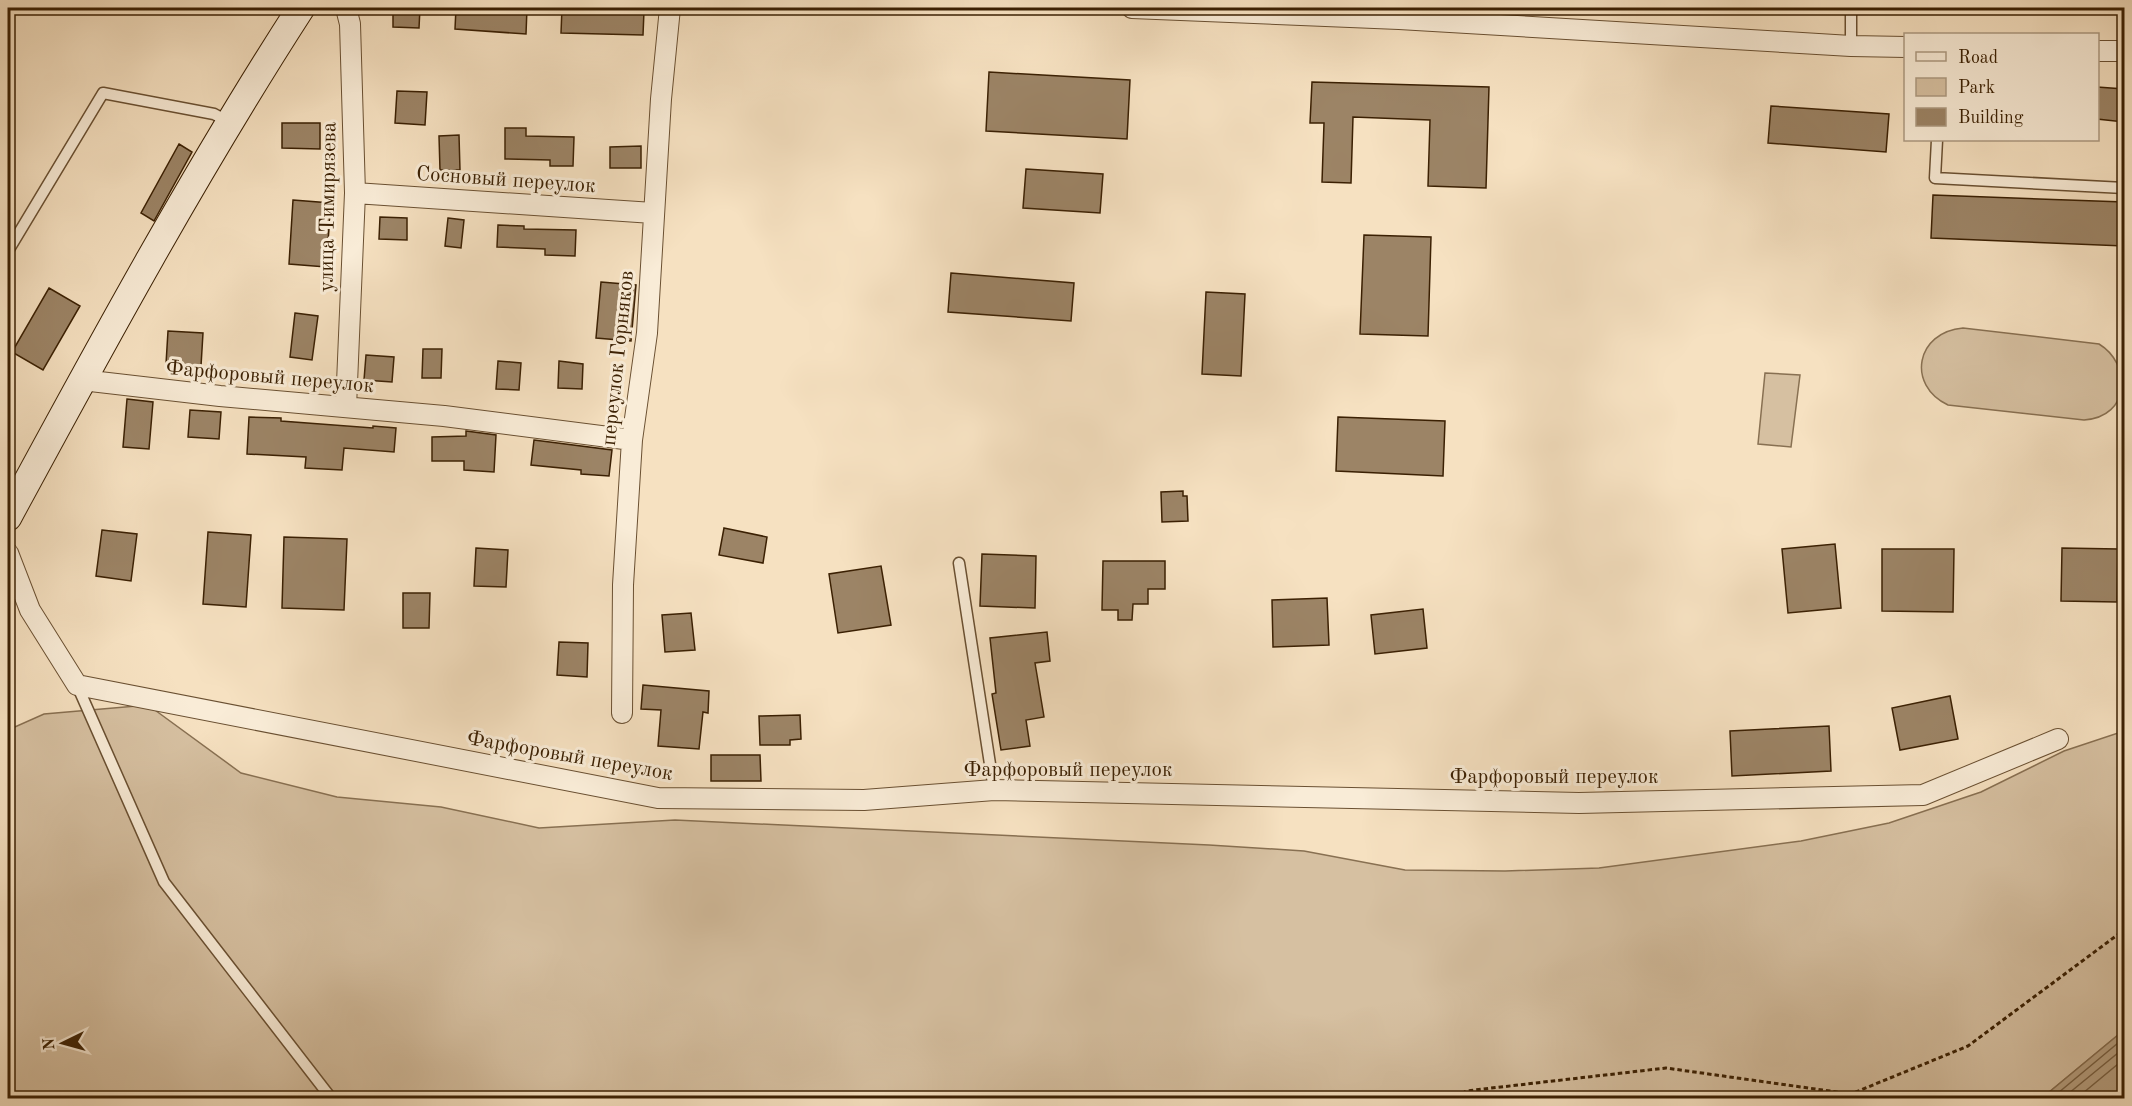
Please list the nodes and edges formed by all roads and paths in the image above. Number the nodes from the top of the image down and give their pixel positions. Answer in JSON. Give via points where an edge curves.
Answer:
{"nodes":[{"id":1,"x":302,"y":8,"type":"edge"},
{"id":2,"x":346,"y":8,"type":"edge"},
{"id":3,"x":670,"y":8,"type":"edge"},
{"id":4,"x":1132,"y":8,"type":"edge"},
{"id":5,"x":1851,"y":8,"type":"edge"},
{"id":6,"x":1399,"y":14,"type":"edge"},
{"id":7,"x":1851,"y":46,"type":"junction"},
{"id":8,"x":1904,"y":47,"type":"edge"},
{"id":9,"x":2099,"y":51,"type":"edge"},
{"id":10,"x":2124,"y":51,"type":"edge"},
{"id":11,"x":229,"y":122,"type":"junction"},
{"id":12,"x":1937,"y":141,"type":"edge"},
{"id":13,"x":2124,"y":188,"type":"edge"},
{"id":14,"x":355,"y":193,"type":"junction"},
{"id":15,"x":653,"y":213,"type":"junction"},
{"id":16,"x":8,"y":251,"type":"edge"},
{"id":17,"x":82,"y":380,"type":"junction"},
{"id":18,"x":346,"y":407,"type":"junction"},
{"id":19,"x":632,"y":440,"type":"junction"},
{"id":20,"x":8,"y":517,"type":"edge"},
{"id":21,"x":8,"y":553,"type":"edge"},
{"id":22,"x":959,"y":563,"type":"dead end"},
{"id":23,"x":77,"y":685,"type":"junction"},
{"id":24,"x":622,"y":713,"type":"dead end"},
{"id":25,"x":2058,"y":739,"type":"dead end"},
{"id":26,"x":994,"y":790,"type":"junction"},
{"id":27,"x":2124,"y":930,"type":"edge"},
{"id":28,"x":332,"y":1098,"type":"edge"},
{"id":29,"x":1456,"y":1098,"type":"edge"}],
"edges":[{"from":1,"to":11,"type":"street"},
{"from":2,"to":14,"type":"street","name":"улица Тимирязева","via":[[350,24]]},
{"from":3,"to":15,"type":"street","name":"переулок Горняков"},
{"from":4,"to":6,"type":"street"},
{"from":5,"to":7,"type":"lane"},
{"from":6,"to":7,"type":"street"},
{"from":7,"to":8,"type":"street"},
{"from":9,"to":10,"type":"street"},
{"from":11,"to":16,"type":"lane","via":[[214,114],[103,93]]},
{"from":11,"to":17,"type":"street"},
{"from":12,"to":13,"type":"lane","via":[[1935,178]]},
{"from":14,"to":15,"type":"street","name":"Сосновый переулок"},
{"from":14,"to":18,"type":"street","name":"улица Тимирязева"},
{"from":15,"to":19,"type":"street","name":"переулок Горняков","via":[[647,333]]},
{"from":17,"to":18,"type":"street","name":"Фарфоровый переулок"},
{"from":17,"to":20,"type":"street"},
{"from":18,"to":19,"type":"street","name":"Фарфоровый переулок"},
{"from":19,"to":24,"type":"street","name":"переулок Горняков","via":[[623,585]]},
{"from":21,"to":23,"type":"street","via":[[30,610]]},
{"from":22,"to":26,"type":"lane"},
{"from":23,"to":26,"type":"street","name":"Фарфоровый переулок","via":[[658,798],[864,800]]},
{"from":23,"to":28,"type":"lane","via":[[164,882]]},
{"from":25,"to":26,"type":"street","name":"Фарфоровый переулок","via":[[1923,795],[1579,803]]},
{"from":27,"to":29,"type":"path","via":[[1968,1046],[1851,1094],[1666,1068],[1466,1091]]}]}
